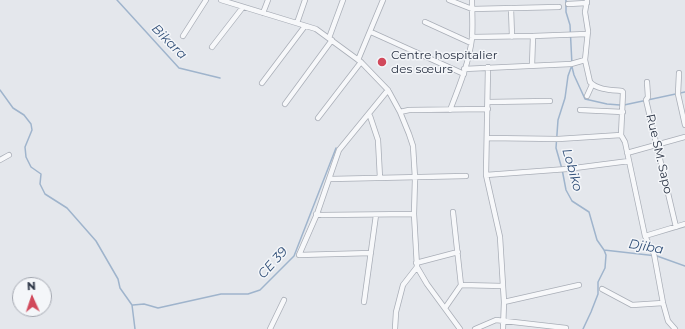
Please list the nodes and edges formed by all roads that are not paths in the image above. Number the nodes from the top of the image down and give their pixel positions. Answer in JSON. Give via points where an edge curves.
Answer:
{"nodes":[{"id":1,"x":206,"y":0,"type":"edge"},
{"id":2,"x":222,"y":0,"type":"edge"},
{"id":3,"x":268,"y":0,"type":"edge"},
{"id":4,"x":305,"y":0,"type":"edge"},
{"id":5,"x":344,"y":0,"type":"edge"},
{"id":6,"x":383,"y":0,"type":"edge"},
{"id":7,"x":449,"y":0,"type":"edge"},
{"id":8,"x":472,"y":0,"type":"edge"},
{"id":9,"x":229,"y":1,"type":"edge"},
{"id":10,"x":587,"y":2,"type":"edge"},
{"id":11,"x":568,"y":4,"type":"dead end"},
{"id":12,"x":243,"y":7,"type":"junction"},
{"id":13,"x":560,"y":7,"type":"dead end"},
{"id":14,"x":511,"y":8,"type":"junction"},
{"id":15,"x":472,"y":9,"type":"junction"},
{"id":16,"x":263,"y":13,"type":"junction"},
{"id":17,"x":425,"y":22,"type":"dead end"},
{"id":18,"x":297,"y":23,"type":"junction"},
{"id":19,"x":305,"y":26,"type":"junction"},
{"id":20,"x":371,"y":32,"type":"junction"},
{"id":21,"x":587,"y":34,"type":"junction"},
{"id":22,"x":182,"y":36,"type":"dead end"},
{"id":23,"x":533,"y":36,"type":"junction"},
{"id":24,"x":472,"y":37,"type":"junction"},
{"id":25,"x":512,"y":37,"type":"junction"},
{"id":26,"x":330,"y":39,"type":"junction"},
{"id":27,"x":471,"y":43,"type":"junction"},
{"id":28,"x":212,"y":47,"type":"dead end"},
{"id":29,"x":585,"y":60,"type":"junction"},
{"id":30,"x":359,"y":61,"type":"junction"},
{"id":31,"x":532,"y":66,"type":"junction"},
{"id":32,"x":488,"y":67,"type":"junction"},
{"id":33,"x":464,"y":71,"type":"junction"},
{"id":34,"x":679,"y":73,"type":"dead end"},
{"id":35,"x":647,"y":82,"type":"dead end"},
{"id":36,"x":262,"y":83,"type":"dead end"},
{"id":37,"x":592,"y":85,"type":"junction"},
{"id":38,"x":388,"y":90,"type":"junction"},
{"id":39,"x":587,"y":96,"type":"dead end"},
{"id":40,"x":550,"y":101,"type":"dead end"},
{"id":41,"x":488,"y":102,"type":"junction"},
{"id":42,"x":285,"y":104,"type":"dead end"},
{"id":43,"x":488,"y":109,"type":"junction"},
{"id":44,"x":450,"y":110,"type":"junction"},
{"id":45,"x":580,"y":110,"type":"dead end"},
{"id":46,"x":400,"y":112,"type":"junction"},
{"id":47,"x":623,"y":112,"type":"junction"},
{"id":48,"x":368,"y":114,"type":"junction"},
{"id":49,"x":318,"y":118,"type":"dead end"},
{"id":50,"x":685,"y":125,"type":"edge"},
{"id":51,"x":621,"y":135,"type":"junction"},
{"id":52,"x":685,"y":137,"type":"edge"},
{"id":53,"x":488,"y":138,"type":"junction"},
{"id":54,"x":656,"y":145,"type":"junction"},
{"id":55,"x":628,"y":153,"type":"junction"},
{"id":56,"x":9,"y":154,"type":"dead end"},
{"id":57,"x":0,"y":160,"type":"edge"},
{"id":58,"x":629,"y":161,"type":"junction"},
{"id":59,"x":486,"y":175,"type":"junction"},
{"id":60,"x":466,"y":176,"type":"dead end"},
{"id":61,"x":380,"y":178,"type":"junction"},
{"id":62,"x":415,"y":178,"type":"junction"},
{"id":63,"x":330,"y":179,"type":"junction"},
{"id":64,"x":453,"y":212,"type":"dead end"},
{"id":65,"x":316,"y":214,"type":"junction"},
{"id":66,"x":414,"y":214,"type":"junction"},
{"id":67,"x":376,"y":215,"type":"junction"},
{"id":68,"x":685,"y":224,"type":"edge"},
{"id":69,"x":676,"y":227,"type":"junction"},
{"id":70,"x":645,"y":236,"type":"junction"},
{"id":71,"x":458,"y":252,"type":"junction"},
{"id":72,"x":371,"y":253,"type":"junction"},
{"id":73,"x":417,"y":265,"type":"junction"},
{"id":74,"x":461,"y":285,"type":"junction"},
{"id":75,"x":579,"y":285,"type":"dead end"},
{"id":76,"x":503,"y":286,"type":"junction"},
{"id":77,"x":602,"y":288,"type":"dead end"},
{"id":78,"x":284,"y":300,"type":"dead end"},
{"id":79,"x":364,"y":302,"type":"dead end"},
{"id":80,"x":504,"y":302,"type":"junction"},
{"id":81,"x":663,"y":303,"type":"junction"},
{"id":82,"x":445,"y":308,"type":"junction"},
{"id":83,"x":503,"y":321,"type":"junction"},
{"id":84,"x":566,"y":328,"type":"edge"},
{"id":85,"x":270,"y":329,"type":"edge"},
{"id":86,"x":395,"y":329,"type":"edge"},
{"id":87,"x":460,"y":329,"type":"edge"},
{"id":88,"x":475,"y":329,"type":"edge"},
{"id":89,"x":503,"y":329,"type":"edge"},
{"id":90,"x":675,"y":329,"type":"edge"}],
"edges":[{"from":1,"to":22,"type":"street"},
{"from":2,"to":9,"type":"street"},
{"from":3,"to":16,"type":"street"},
{"from":4,"to":18,"type":"street"},
{"from":5,"to":26,"type":"street"},
{"from":6,"to":20,"type":"street"},
{"from":7,"to":15,"type":"street"},
{"from":8,"to":15,"type":"street"},
{"from":9,"to":12,"type":"street"},
{"from":10,"to":11,"type":"street"},
{"from":10,"to":21,"type":"street"},
{"from":12,"to":16,"type":"street"},
{"from":12,"to":28,"type":"street"},
{"from":13,"to":14,"type":"street"},
{"from":14,"to":15,"type":"street"},
{"from":14,"to":25,"type":"street"},
{"from":15,"to":24,"type":"street"},
{"from":16,"to":18,"type":"street"},
{"from":17,"to":27,"type":"street"},
{"from":18,"to":19,"type":"street"},
{"from":19,"to":26,"type":"street","via":[[316,29]]},
{"from":19,"to":36,"type":"street"},
{"from":20,"to":30,"type":"street"},
{"from":20,"to":33,"type":"street"},
{"from":21,"to":23,"type":"street"},
{"from":21,"to":29,"type":"street"},
{"from":23,"to":25,"type":"street"},
{"from":23,"to":31,"type":"street"},
{"from":24,"to":25,"type":"street"},
{"from":24,"to":27,"type":"street"},
{"from":26,"to":30,"type":"street"},
{"from":26,"to":42,"type":"street"},
{"from":27,"to":33,"type":"street"},
{"from":29,"to":31,"type":"street","via":[[571,64]]},
{"from":29,"to":37,"type":"street"},
{"from":30,"to":38,"type":"street"},
{"from":30,"to":49,"type":"street"},
{"from":31,"to":32,"type":"street"},
{"from":32,"to":33,"type":"street"},
{"from":32,"to":41,"type":"street"},
{"from":33,"to":44,"type":"street"},
{"from":34,"to":50,"type":"street","via":[[678,94]]},
{"from":35,"to":54,"type":"street","name":"Rue SM. Sapo","via":[[646,100]]},
{"from":37,"to":39,"type":"street"},
{"from":37,"to":47,"type":"street","via":[[622,91]]},
{"from":38,"to":46,"type":"street"},
{"from":38,"to":48,"type":"street"},
{"from":40,"to":41,"type":"street"},
{"from":41,"to":43,"type":"street"},
{"from":43,"to":44,"type":"street"},
{"from":43,"to":53,"type":"street"},
{"from":44,"to":46,"type":"street"},
{"from":45,"to":47,"type":"street"},
{"from":46,"to":62,"type":"street","via":[[413,146]]},
{"from":47,"to":51,"type":"street"},
{"from":48,"to":61,"type":"street","via":[[378,140]]},
{"from":48,"to":63,"type":"street","via":[[339,150]]},
{"from":51,"to":53,"type":"street","via":[[558,139]]},
{"from":51,"to":55,"type":"street","via":[[626,142]]},
{"from":52,"to":54,"type":"street"},
{"from":53,"to":59,"type":"street"},
{"from":54,"to":55,"type":"street"},
{"from":54,"to":69,"type":"street","name":"Rue SM. Sapo"},
{"from":55,"to":58,"type":"street"},
{"from":56,"to":57,"type":"street"},
{"from":58,"to":59,"type":"street"},
{"from":58,"to":70,"type":"street"},
{"from":59,"to":76,"type":"street","via":[[500,237]]},
{"from":60,"to":62,"type":"street"},
{"from":61,"to":62,"type":"street"},
{"from":61,"to":63,"type":"street"},
{"from":62,"to":66,"type":"street"},
{"from":63,"to":65,"type":"street"},
{"from":64,"to":71,"type":"street"},
{"from":65,"to":67,"type":"street"},
{"from":65,"to":72,"type":"street","via":[[299,255]]},
{"from":66,"to":67,"type":"street"},
{"from":66,"to":73,"type":"street"},
{"from":67,"to":72,"type":"street"},
{"from":68,"to":69,"type":"street"},
{"from":69,"to":70,"type":"street"},
{"from":70,"to":81,"type":"street","via":[[655,257]]},
{"from":71,"to":73,"type":"street"},
{"from":71,"to":74,"type":"street"},
{"from":72,"to":79,"type":"street"},
{"from":73,"to":82,"type":"street"},
{"from":73,"to":86,"type":"street","via":[[403,285],[396,312]]},
{"from":74,"to":76,"type":"street"},
{"from":74,"to":82,"type":"street"},
{"from":75,"to":80,"type":"street"},
{"from":76,"to":80,"type":"street"},
{"from":77,"to":81,"type":"street","via":[[632,305]]},
{"from":78,"to":85,"type":"street"},
{"from":80,"to":83,"type":"street"},
{"from":81,"to":90,"type":"street","via":[[668,321]]},
{"from":82,"to":87,"type":"street"},
{"from":83,"to":84,"type":"street"},
{"from":83,"to":88,"type":"street","via":[[496,320]]},
{"from":83,"to":89,"type":"street"}]}
